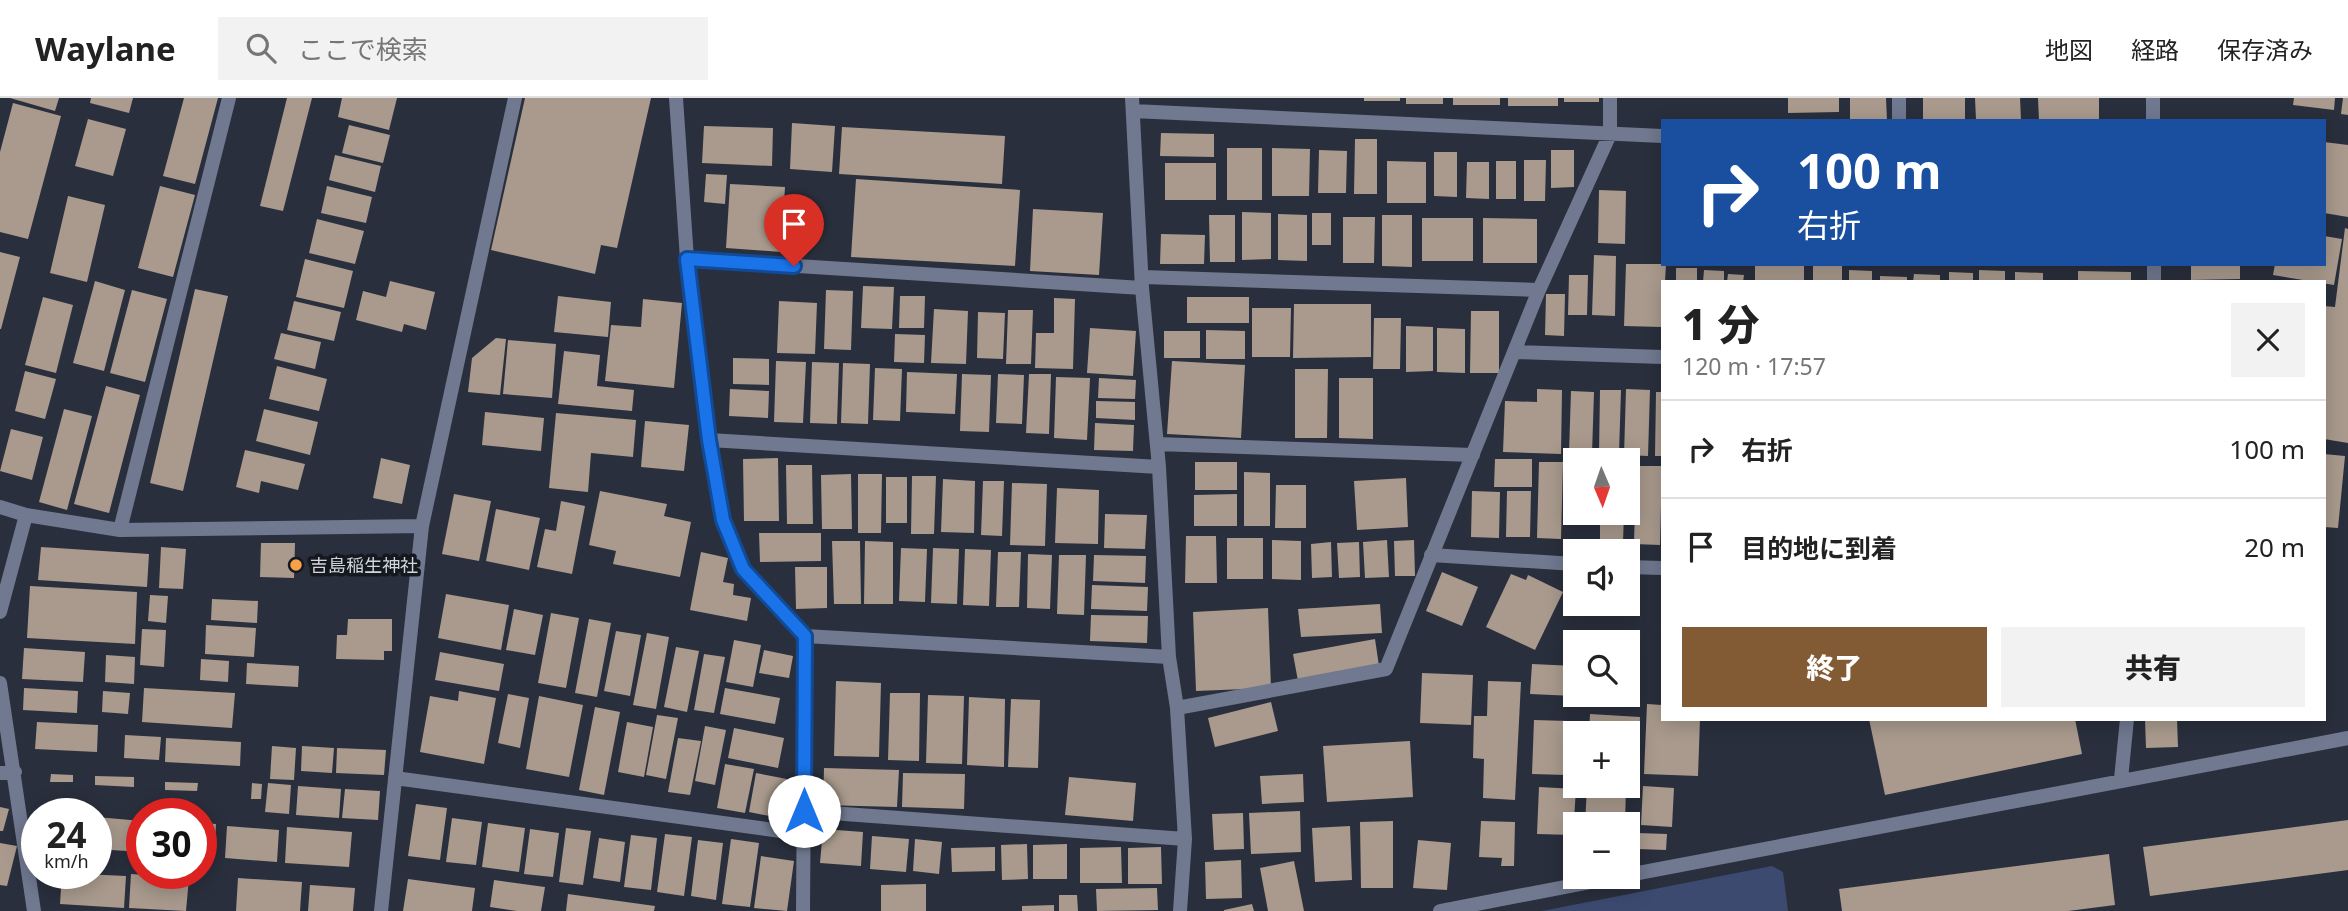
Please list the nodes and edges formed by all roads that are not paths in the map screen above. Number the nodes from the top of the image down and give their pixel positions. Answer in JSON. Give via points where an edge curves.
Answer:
{"nodes":[{"id":1,"x":229,"y":98,"type":"edge"},
{"id":2,"x":515,"y":98,"type":"edge"},
{"id":3,"x":676,"y":98,"type":"edge"},
{"id":4,"x":1611,"y":98,"type":"edge"},
{"id":5,"x":1899,"y":98,"type":"edge"},
{"id":6,"x":2153,"y":98,"type":"edge"},
{"id":7,"x":1132,"y":104,"type":"edge"},
{"id":8,"x":1899,"y":119,"type":"edge"},
{"id":9,"x":2153,"y":119,"type":"edge"},
{"id":10,"x":1610,"y":134,"type":"junction"},
{"id":11,"x":1661,"y":135,"type":"edge"},
{"id":12,"x":687,"y":259,"type":"junction"},
{"id":13,"x":1142,"y":282,"type":"junction"},
{"id":14,"x":1539,"y":290,"type":"junction"},
{"id":15,"x":1516,"y":352,"type":"junction"},
{"id":16,"x":1661,"y":357,"type":"edge"},
{"id":17,"x":709,"y":440,"type":"junction"},
{"id":18,"x":1157,"y":444,"type":"junction"},
{"id":19,"x":1473,"y":455,"type":"junction"},
{"id":20,"x":1159,"y":467,"type":"junction"},
{"id":21,"x":0,"y":507,"type":"edge"},
{"id":22,"x":26,"y":515,"type":"junction"},
{"id":23,"x":422,"y":526,"type":"junction"},
{"id":24,"x":120,"y":530,"type":"junction"},
{"id":25,"x":1431,"y":555,"type":"junction"},
{"id":26,"x":1563,"y":563,"type":"edge"},
{"id":27,"x":1640,"y":567,"type":"edge"},
{"id":28,"x":1661,"y":568,"type":"edge"},
{"id":29,"x":0,"y":612,"type":"edge"},
{"id":30,"x":805,"y":636,"type":"junction"},
{"id":31,"x":1169,"y":657,"type":"junction"},
{"id":32,"x":0,"y":683,"type":"edge"},
{"id":33,"x":1177,"y":708,"type":"junction"},
{"id":34,"x":2127,"y":721,"type":"edge"},
{"id":35,"x":2348,"y":738,"type":"edge"},
{"id":36,"x":8,"y":772,"type":"edge"},
{"id":37,"x":395,"y":778,"type":"junction"},
{"id":38,"x":2122,"y":779,"type":"junction"},
{"id":39,"x":804,"y":811,"type":"junction"},
{"id":40,"x":803,"y":834,"type":"junction"},
{"id":41,"x":1185,"y":839,"type":"junction"},
{"id":42,"x":1640,"y":873,"type":"edge"},
{"id":43,"x":1563,"y":887,"type":"edge"},
{"id":44,"x":34,"y":911,"type":"edge"},
{"id":45,"x":381,"y":911,"type":"edge"},
{"id":46,"x":803,"y":911,"type":"edge"},
{"id":47,"x":1180,"y":911,"type":"edge"},
{"id":48,"x":1440,"y":911,"type":"edge"}],
"edges":[{"from":1,"to":24,"type":"street"},
{"from":2,"to":23,"type":"street"},
{"from":3,"to":12,"type":"street"},
{"from":4,"to":10,"type":"street"},
{"from":5,"to":8,"type":"street"},
{"from":6,"to":9,"type":"street"},
{"from":7,"to":10,"type":"street"},
{"from":7,"to":13,"type":"street"},
{"from":10,"to":11,"type":"street"},
{"from":10,"to":14,"type":"street"},
{"from":12,"to":13,"type":"street"},
{"from":12,"to":17,"type":"street"},
{"from":13,"to":14,"type":"street"},
{"from":13,"to":18,"type":"street"},
{"from":14,"to":15,"type":"street"},
{"from":15,"to":16,"type":"street"},
{"from":15,"to":19,"type":"street"},
{"from":17,"to":20,"type":"street"},
{"from":17,"to":30,"type":"street","via":[[723,520],[743,569]]},
{"from":18,"to":19,"type":"street"},
{"from":18,"to":20,"type":"street"},
{"from":19,"to":25,"type":"street"},
{"from":20,"to":31,"type":"street"},
{"from":21,"to":22,"type":"street"},
{"from":22,"to":24,"type":"street"},
{"from":22,"to":29,"type":"street"},
{"from":23,"to":24,"type":"street"},
{"from":23,"to":37,"type":"street"},
{"from":25,"to":26,"type":"street"},
{"from":25,"to":33,"type":"street","via":[[1386,669]]},
{"from":27,"to":28,"type":"street"},
{"from":30,"to":31,"type":"street"},
{"from":30,"to":39,"type":"street"},
{"from":31,"to":33,"type":"street"},
{"from":32,"to":36,"type":"street"},
{"from":33,"to":41,"type":"street"},
{"from":34,"to":38,"type":"street"},
{"from":35,"to":38,"type":"street"},
{"from":36,"to":44,"type":"street"},
{"from":37,"to":40,"type":"street"},
{"from":37,"to":45,"type":"street"},
{"from":38,"to":42,"type":"street"},
{"from":39,"to":40,"type":"street"},
{"from":39,"to":41,"type":"street"},
{"from":40,"to":46,"type":"street"},
{"from":41,"to":47,"type":"street"},
{"from":43,"to":48,"type":"street"}]}
